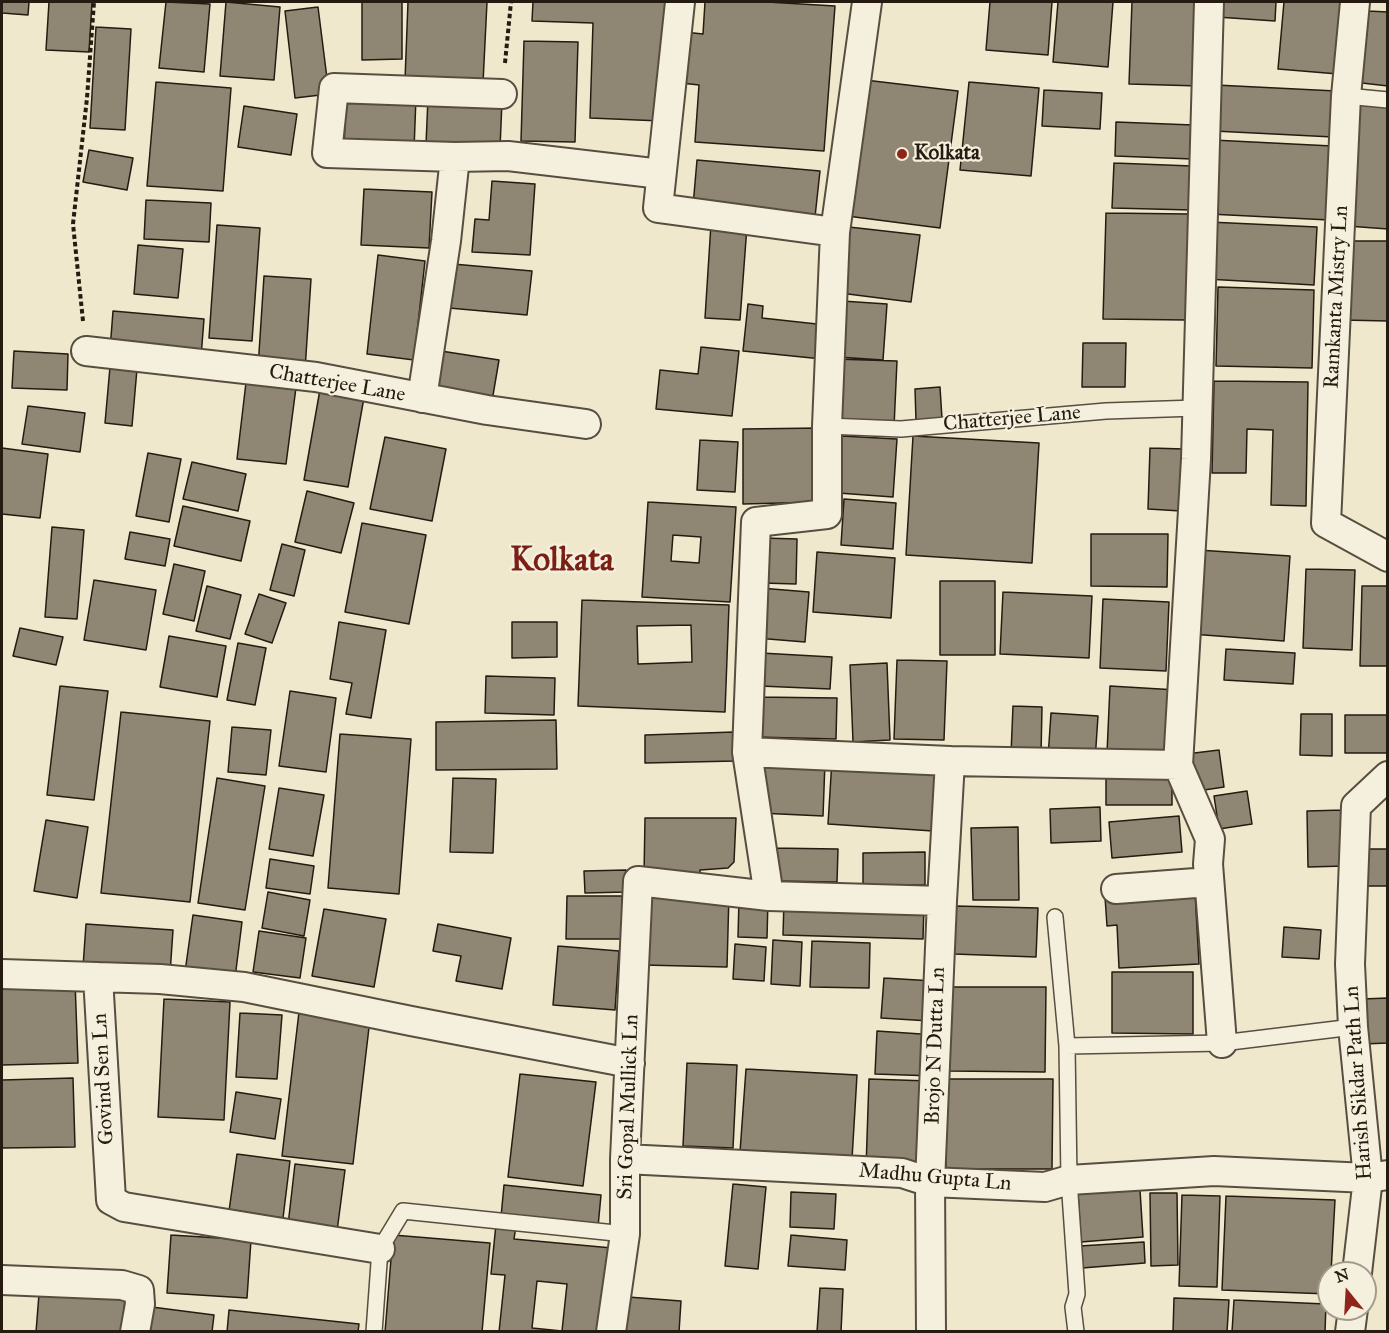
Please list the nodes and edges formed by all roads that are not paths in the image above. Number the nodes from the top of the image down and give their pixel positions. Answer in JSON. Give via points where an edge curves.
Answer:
{"nodes":[{"id":1,"x":680,"y":2,"type":"edge"},
{"id":2,"x":867,"y":2,"type":"edge"},
{"id":3,"x":1209,"y":2,"type":"edge"},
{"id":4,"x":1354,"y":2,"type":"edge"},
{"id":5,"x":502,"y":94,"type":"road end"},
{"id":6,"x":1346,"y":96,"type":"junction"},
{"id":7,"x":1388,"y":100,"type":"edge"},
{"id":8,"x":455,"y":157,"type":"junction"},
{"id":9,"x":661,"y":174,"type":"junction"},
{"id":10,"x":835,"y":232,"type":"junction"},
{"id":11,"x":86,"y":351,"type":"road end"},
{"id":12,"x":422,"y":398,"type":"junction"},
{"id":13,"x":1196,"y":408,"type":"junction"},
{"id":14,"x":586,"y":424,"type":"dead end"},
{"id":15,"x":827,"y":426,"type":"junction"},
{"id":16,"x":1388,"y":556,"type":"edge"},
{"id":17,"x":747,"y":752,"type":"junction"},
{"id":18,"x":950,"y":761,"type":"junction"},
{"id":19,"x":1178,"y":765,"type":"junction"},
{"id":20,"x":1388,"y":776,"type":"edge"},
{"id":21,"x":1209,"y":882,"type":"junction"},
{"id":22,"x":1116,"y":889,"type":"dead end"},
{"id":23,"x":769,"y":896,"type":"junction"},
{"id":24,"x":942,"y":901,"type":"junction"},
{"id":25,"x":1055,"y":917,"type":"dead end"},
{"id":26,"x":2,"y":974,"type":"edge"},
{"id":27,"x":98,"y":977,"type":"junction"},
{"id":28,"x":1353,"y":1027,"type":"junction"},
{"id":29,"x":1222,"y":1043,"type":"junction"},
{"id":30,"x":1067,"y":1046,"type":"junction"},
{"id":31,"x":630,"y":1063,"type":"junction"},
{"id":32,"x":625,"y":1159,"type":"junction"},
{"id":33,"x":1378,"y":1176,"type":"edge"},
{"id":34,"x":1069,"y":1180,"type":"junction"},
{"id":35,"x":930,"y":1182,"type":"junction"},
{"id":36,"x":624,"y":1234,"type":"junction"},
{"id":37,"x":380,"y":1249,"type":"junction"},
{"id":38,"x":1360,"y":1261,"type":"edge"},
{"id":39,"x":2,"y":1280,"type":"edge"},
{"id":40,"x":135,"y":1332,"type":"edge"},
{"id":41,"x":374,"y":1332,"type":"edge"},
{"id":42,"x":611,"y":1332,"type":"edge"},
{"id":43,"x":931,"y":1332,"type":"edge"},
{"id":44,"x":1076,"y":1332,"type":"edge"}],
"edges":[{"from":1,"to":9,"type":"street"},
{"from":2,"to":10,"type":"street"},
{"from":3,"to":13,"type":"street"},
{"from":4,"to":6,"type":"street","name":"Ramkanta Mistry Ln"},
{"from":5,"to":8,"type":"street","via":[[334,88],[327,153]]},
{"from":6,"to":7,"type":"lane"},
{"from":6,"to":16,"type":"street","name":"Ramkanta Mistry Ln","via":[[1326,523]]},
{"from":8,"to":9,"type":"street","via":[[508,156]]},
{"from":8,"to":12,"type":"street"},
{"from":9,"to":10,"type":"street","via":[[658,208]]},
{"from":10,"to":15,"type":"street"},
{"from":11,"to":12,"type":"street","name":"Chatterjee Lane","via":[[316,377]]},
{"from":12,"to":14,"type":"street","name":"Chatterjee Lane"},
{"from":13,"to":15,"type":"lane","name":"Chatterjee Lane","via":[[1106,411],[901,429]]},
{"from":13,"to":19,"type":"street"},
{"from":15,"to":17,"type":"street","via":[[827,514],[756,522]]},
{"from":17,"to":18,"type":"street"},
{"from":17,"to":23,"type":"street"},
{"from":18,"to":19,"type":"street"},
{"from":18,"to":24,"type":"street","name":"Brojo N Dutta Ln"},
{"from":19,"to":21,"type":"street","via":[[1210,839]]},
{"from":20,"to":28,"type":"street","name":"Harish Sikdar Path Ln","via":[[1356,806],[1350,964]]},
{"from":21,"to":22,"type":"street"},
{"from":21,"to":29,"type":"street"},
{"from":23,"to":24,"type":"street"},
{"from":23,"to":31,"type":"street","name":"Sri Gopal Mullick Ln","via":[[639,881]]},
{"from":24,"to":35,"type":"street","name":"Brojo N Dutta Ln"},
{"from":25,"to":30,"type":"lane"},
{"from":26,"to":27,"type":"street"},
{"from":27,"to":31,"type":"street","via":[[244,987]]},
{"from":27,"to":37,"type":"street","name":"Govind Sen Ln","via":[[111,1200],[124,1207]]},
{"from":28,"to":29,"type":"lane"},
{"from":28,"to":33,"type":"street","name":"Harish Sikdar Path Ln"},
{"from":29,"to":30,"type":"lane"},
{"from":30,"to":34,"type":"lane"},
{"from":31,"to":32,"type":"street","name":"Sri Gopal Mullick Ln"},
{"from":32,"to":35,"type":"street","name":"Madhu Gupta Ln","via":[[902,1173]]},
{"from":32,"to":36,"type":"street","name":"Sri Gopal Mullick Ln"},
{"from":33,"to":34,"type":"street","name":"Madhu Gupta Ln","via":[[1214,1171]]},
{"from":33,"to":38,"type":"street","name":"Harish Sikdar Path Ln"},
{"from":34,"to":35,"type":"street","name":"Madhu Gupta Ln","via":[[1045,1187]]},
{"from":34,"to":44,"type":"lane"},
{"from":35,"to":43,"type":"street","name":"Brojo N Dutta Ln"},
{"from":36,"to":37,"type":"lane","via":[[403,1211]]},
{"from":36,"to":42,"type":"street","name":"Sri Gopal Mullick Ln"},
{"from":37,"to":41,"type":"lane"},
{"from":39,"to":40,"type":"street","via":[[122,1285],[139,1290]]}]}
